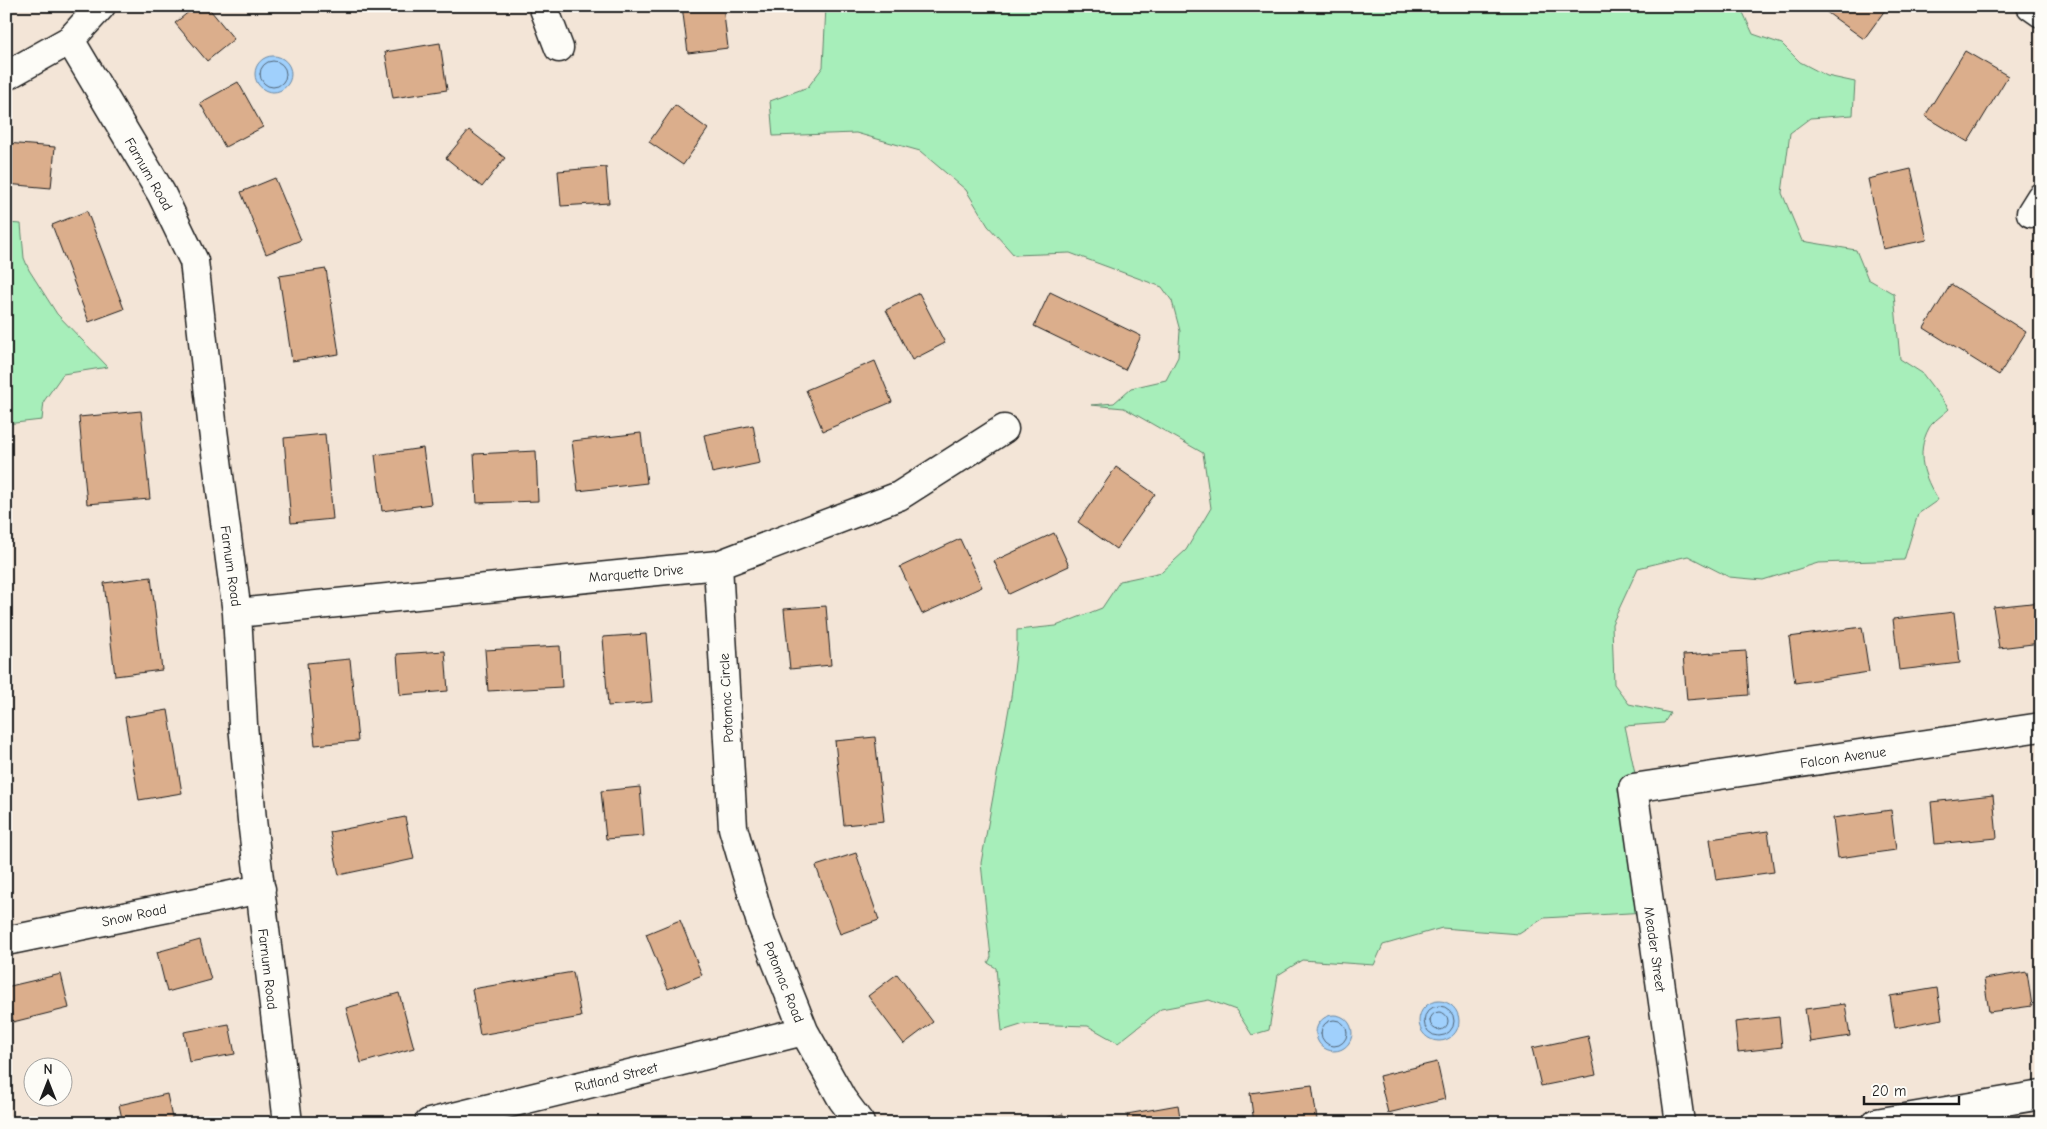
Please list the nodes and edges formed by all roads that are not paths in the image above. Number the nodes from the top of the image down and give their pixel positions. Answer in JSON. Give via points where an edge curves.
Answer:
{"nodes":[{"id":1,"x":101,"y":6,"type":"edge"},
{"id":2,"x":543,"y":6,"type":"edge"},
{"id":3,"x":2031,"y":6,"type":"edge"},
{"id":4,"x":2041,"y":13,"type":"edge"},
{"id":5,"x":70,"y":40,"type":"junction"},
{"id":6,"x":559,"y":48,"type":"dead end"},
{"id":7,"x":6,"y":76,"type":"edge"},
{"id":8,"x":1004,"y":429,"type":"dead end"},
{"id":9,"x":718,"y":565,"type":"junction"},
{"id":10,"x":237,"y":613,"type":"junction"},
{"id":11,"x":2041,"y":728,"type":"edge"},
{"id":12,"x":1645,"y":786,"type":"joint"},
{"id":13,"x":734,"y":831,"type":"joint"},
{"id":14,"x":261,"y":889,"type":"junction"},
{"id":15,"x":6,"y":941,"type":"edge"},
{"id":16,"x":804,"y":1030,"type":"junction"},
{"id":17,"x":2041,"y":1095,"type":"edge"},
{"id":18,"x":288,"y":1123,"type":"edge"},
{"id":19,"x":429,"y":1123,"type":"edge"},
{"id":20,"x":860,"y":1123,"type":"edge"},
{"id":21,"x":1680,"y":1123,"type":"edge"},
{"id":22,"x":1876,"y":1123,"type":"edge"}],
"edges":[{"from":1,"to":5,"type":"street"},
{"from":2,"to":6,"type":"street"},
{"from":3,"to":4,"type":"street"},
{"from":5,"to":7,"type":"street"},
{"from":5,"to":10,"type":"street","name":"Farnum Road","via":[[161,193],[194,261]]},
{"from":8,"to":9,"type":"street","name":"Marquette Drive","via":[[899,496]]},
{"from":9,"to":10,"type":"street","name":"Marquette Drive"},
{"from":9,"to":13,"type":"street","name":"Potomac Circle"},
{"from":10,"to":14,"type":"street","name":"Farnum Road","via":[[243,725]]},
{"from":11,"to":12,"type":"street","name":"Falcon Avenue"},
{"from":12,"to":21,"type":"street","name":"Meader Street","via":[[1633,788]]},
{"from":13,"to":16,"type":"street","name":"Potomac Road","via":[[761,923]]},
{"from":14,"to":15,"type":"street","name":"Snow Road"},
{"from":14,"to":18,"type":"street","name":"Farnum Road","via":[[261,911]]},
{"from":16,"to":19,"type":"street","name":"Rutland Street"},
{"from":16,"to":20,"type":"street","name":"Potomac Road","via":[[842,1099]]},
{"from":17,"to":22,"type":"street"}]}
